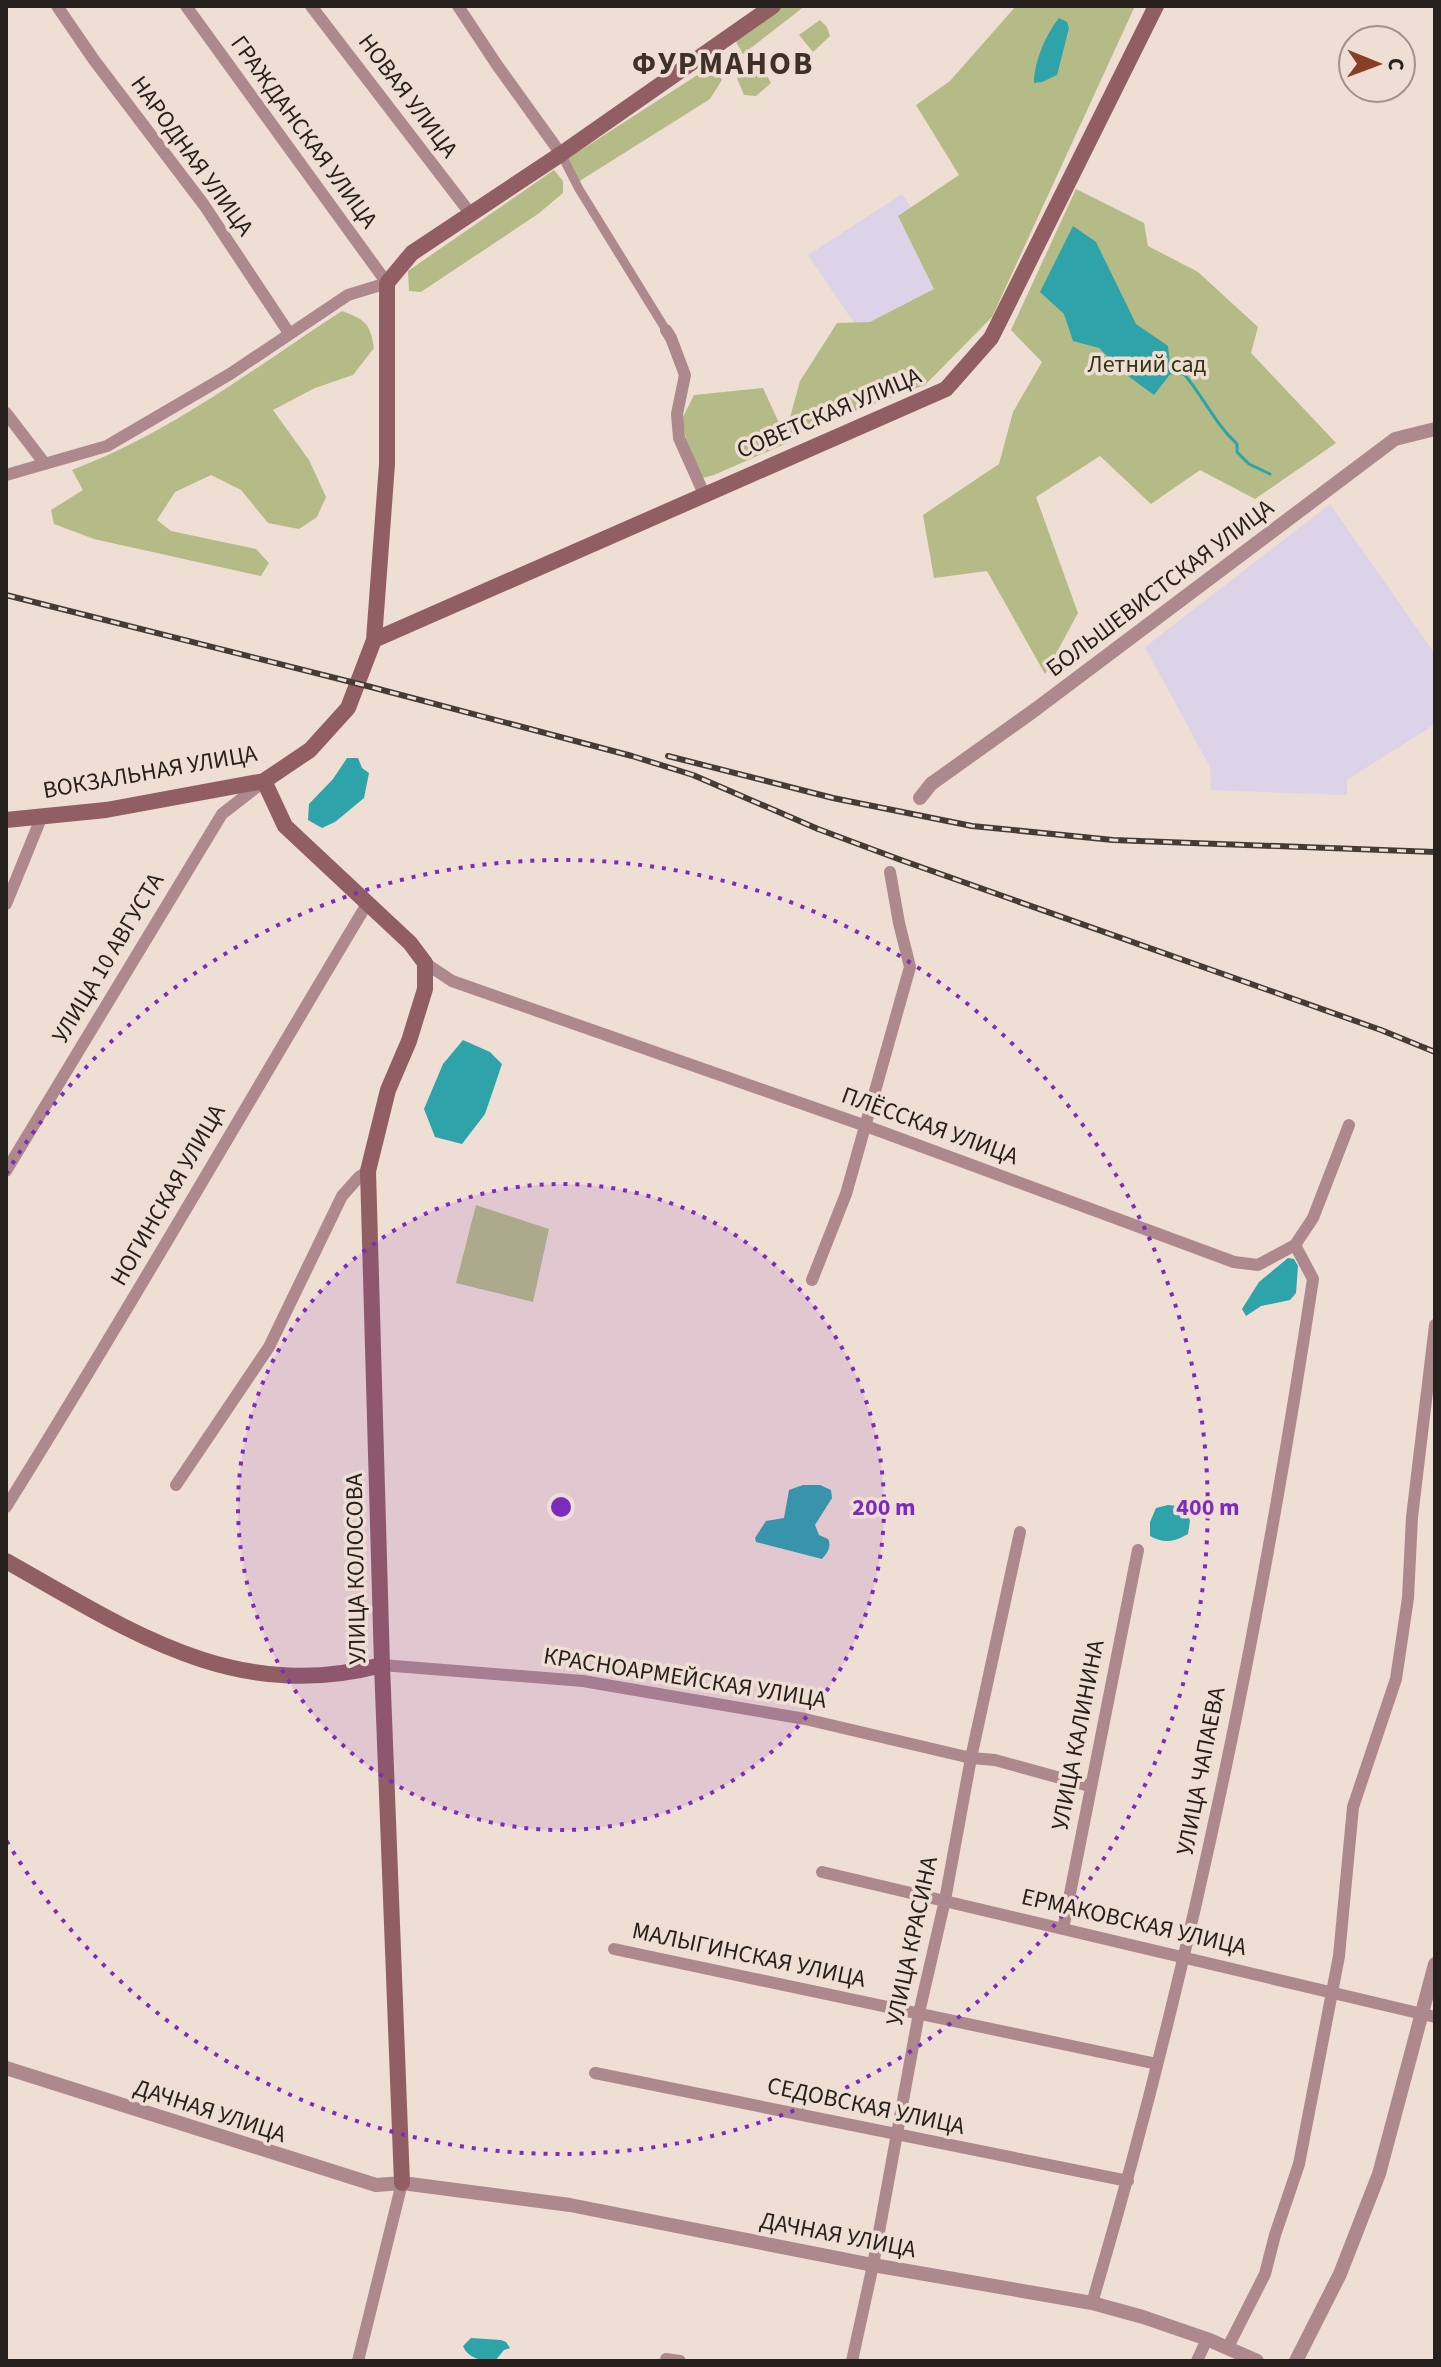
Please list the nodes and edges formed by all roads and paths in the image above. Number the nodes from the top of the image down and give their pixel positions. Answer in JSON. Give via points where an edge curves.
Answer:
{"nodes":[{"id":1,"x":57,"y":6,"type":"edge"},
{"id":2,"x":186,"y":6,"type":"edge"},
{"id":3,"x":311,"y":6,"type":"edge"},
{"id":4,"x":458,"y":6,"type":"edge"},
{"id":5,"x":773,"y":6,"type":"edge"},
{"id":6,"x":1156,"y":6,"type":"edge"},
{"id":7,"x":561,"y":154,"type":"junction"},
{"id":8,"x":470,"y":213,"type":"junction"},
{"id":9,"x":387,"y":283,"type":"junction"},
{"id":10,"x":666,"y":330,"type":"joint"},
{"id":11,"x":289,"y":333,"type":"junction"},
{"id":12,"x":6,"y":413,"type":"edge"},
{"id":13,"x":1435,"y":429,"type":"edge"},
{"id":14,"x":45,"y":464,"type":"junction"},
{"id":15,"x":6,"y":475,"type":"edge"},
{"id":16,"x":704,"y":494,"type":"junction"},
{"id":17,"x":374,"y":640,"type":"junction"},
{"id":18,"x":264,"y":781,"type":"junction"},
{"id":19,"x":920,"y":798,"type":"dead end"},
{"id":20,"x":42,"y":816,"type":"junction"},
{"id":21,"x":6,"y":820,"type":"edge"},
{"id":22,"x":890,"y":872,"type":"dead end"},
{"id":23,"x":6,"y":904,"type":"edge"},
{"id":24,"x":367,"y":904,"type":"junction"},
{"id":25,"x":425,"y":963,"type":"junction"},
{"id":26,"x":1349,"y":1125,"type":"dead end"},
{"id":27,"x":866,"y":1126,"type":"junction"},
{"id":28,"x":6,"y":1171,"type":"edge"},
{"id":29,"x":368,"y":1171,"type":"junction"},
{"id":30,"x":1295,"y":1245,"type":"junction"},
{"id":31,"x":812,"y":1280,"type":"dead end"},
{"id":32,"x":1435,"y":1325,"type":"edge"},
{"id":33,"x":176,"y":1485,"type":"dead end"},
{"id":34,"x":6,"y":1507,"type":"edge"},
{"id":35,"x":1020,"y":1532,"type":"dead end"},
{"id":36,"x":1138,"y":1550,"type":"dead end"},
{"id":37,"x":6,"y":1561,"type":"edge"},
{"id":38,"x":382,"y":1665,"type":"junction"},
{"id":39,"x":971,"y":1758,"type":"junction"},
{"id":40,"x":1089,"y":1786,"type":"junction"},
{"id":41,"x":822,"y":1872,"type":"dead end"},
{"id":42,"x":945,"y":1900,"type":"junction"},
{"id":43,"x":1063,"y":1929,"type":"junction"},
{"id":44,"x":614,"y":1949,"type":"dead end"},
{"id":45,"x":1184,"y":1956,"type":"junction"},
{"id":46,"x":1435,"y":1964,"type":"edge"},
{"id":47,"x":1332,"y":1992,"type":"junction"},
{"id":48,"x":919,"y":2013,"type":"junction"},
{"id":49,"x":1429,"y":2015,"type":"edge"},
{"id":50,"x":1157,"y":2064,"type":"junction"},
{"id":51,"x":6,"y":2068,"type":"edge"},
{"id":52,"x":595,"y":2073,"type":"dead end"},
{"id":53,"x":897,"y":2135,"type":"junction"},
{"id":54,"x":1128,"y":2181,"type":"junction"},
{"id":55,"x":402,"y":2183,"type":"junction"},
{"id":56,"x":873,"y":2265,"type":"junction"},
{"id":57,"x":1092,"y":2303,"type":"junction"},
{"id":58,"x":1207,"y":2339,"type":"junction"},
{"id":59,"x":1228,"y":2347,"type":"junction"},
{"id":60,"x":666,"y":2359,"type":"dead end"},
{"id":61,"x":358,"y":2361,"type":"edge"},
{"id":62,"x":680,"y":2361,"type":"edge"},
{"id":63,"x":852,"y":2361,"type":"edge"},
{"id":64,"x":1197,"y":2361,"type":"edge"},
{"id":65,"x":1257,"y":2361,"type":"edge"},
{"id":66,"x":1296,"y":2361,"type":"edge"}],
"edges":[{"from":1,"to":11,"type":"street","name":"НАРОДНАЯ УЛИЦА","via":[[204,205]]},
{"from":2,"to":9,"type":"street","name":"ГРАЖДАНСКАЯ УЛИЦА"},
{"from":3,"to":8,"type":"street","name":"НОВАЯ УЛИЦА"},
{"from":4,"to":7,"type":"street"},
{"from":5,"to":7,"type":"main road"},
{"from":6,"to":16,"type":"main road","name":"СОВЕТСКАЯ УЛИЦА","via":[[991,338],[946,389]]},
{"from":7,"to":8,"type":"main road"},
{"from":7,"to":10,"type":"street"},
{"from":8,"to":9,"type":"main road","via":[[412,253]]},
{"from":9,"to":11,"type":"street","via":[[348,295]]},
{"from":9,"to":17,"type":"main road","name":"ВОКЗАЛЬНАЯ УЛИЦА","via":[[387,464]]},
{"from":10,"to":16,"type":"street","via":[[685,375],[677,414],[679,438]]},
{"from":11,"to":14,"type":"street","via":[[107,446]]},
{"from":12,"to":14,"type":"street"},
{"from":13,"to":19,"type":"street","name":"БОЛЬШЕВИСТСКАЯ УЛИЦА","via":[[1395,439],[931,784]]},
{"from":14,"to":15,"type":"street"},
{"from":16,"to":17,"type":"main road","name":"СОВЕТСКАЯ УЛИЦА"},
{"from":17,"to":18,"type":"main road","name":"ВОКЗАЛЬНАЯ УЛИЦА","via":[[348,708],[310,750]]},
{"from":18,"to":20,"type":"main road","name":"ВОКЗАЛЬНАЯ УЛИЦА","via":[[106,810]]},
{"from":18,"to":24,"type":"main road","via":[[285,826]]},
{"from":18,"to":28,"type":"street","name":"УЛИЦА 10 АВГУСТА","via":[[222,814]]},
{"from":20,"to":21,"type":"main road","name":"ВОКЗАЛЬНАЯ УЛИЦА"},
{"from":20,"to":23,"type":"street"},
{"from":22,"to":27,"type":"street","via":[[910,967]]},
{"from":24,"to":25,"type":"main road"},
{"from":24,"to":34,"type":"street","name":"НОГИНСКАЯ УЛИЦА"},
{"from":25,"to":27,"type":"street","name":"ПЛЁССКАЯ УЛИЦА","via":[[452,981]]},
{"from":25,"to":29,"type":"main road","name":"УЛИЦА КОЛОСОВА","via":[[425,989],[388,1090]]},
{"from":26,"to":30,"type":"street","via":[[1313,1218]]},
{"from":27,"to":30,"type":"street","name":"ПЛЁССКАЯ УЛИЦА","via":[[1234,1262],[1258,1265]]},
{"from":27,"to":31,"type":"street"},
{"from":29,"to":33,"type":"street","via":[[342,1196],[269,1347]]},
{"from":29,"to":38,"type":"main road","name":"УЛИЦА КОЛОСОВА"},
{"from":30,"to":45,"type":"street","name":"УЛИЦА ЧАПАЕВА","via":[[1313,1279],[1294,1405],[1275,1521]]},
{"from":32,"to":47,"type":"street","via":[[1396,1679],[1353,1807]]},
{"from":35,"to":39,"type":"street","name":"УЛИЦА КРАСИНА"},
{"from":36,"to":40,"type":"street","name":"УЛИЦА КАЛИНИНА"},
{"from":37,"to":38,"type":"main road","name":"КРАСНОАРМЕЙСКАЯ УЛИЦА","via":[[135,1632],[218,1667],[314,1678]]},
{"from":38,"to":39,"type":"street","name":"КРАСНОАРМЕЙСКАЯ УЛИЦА","via":[[583,1681],[805,1719]]},
{"from":38,"to":55,"type":"main road","name":"УЛИЦА КОЛОСОВА"},
{"from":39,"to":40,"type":"street","name":"КРАСНОАРМЕЙСКАЯ УЛИЦА"},
{"from":39,"to":42,"type":"street","name":"УЛИЦА КРАСИНА"},
{"from":40,"to":43,"type":"street","name":"УЛИЦА КАЛИНИНА"},
{"from":41,"to":42,"type":"street","name":"ЕРМАКОВСКАЯ УЛИЦА"},
{"from":42,"to":43,"type":"street","name":"ЕРМАКОВСКАЯ УЛИЦА"},
{"from":42,"to":48,"type":"street","name":"УЛИЦА КРАСИНА"},
{"from":43,"to":45,"type":"street","name":"ЕРМАКОВСКАЯ УЛИЦА"},
{"from":44,"to":48,"type":"street","name":"МАЛЫГИНСКАЯ УЛИЦА"},
{"from":45,"to":47,"type":"street","name":"ЕРМАКОВСКАЯ УЛИЦА"},
{"from":45,"to":50,"type":"street","name":"УЛИЦА ЧАПАЕВА"},
{"from":46,"to":49,"type":"street"},
{"from":47,"to":49,"type":"street","name":"ЕРМАКОВСКАЯ УЛИЦА"},
{"from":47,"to":59,"type":"street","via":[[1299,2164],[1265,2274]]},
{"from":48,"to":50,"type":"street","name":"МАЛЫГИНСКАЯ УЛИЦА"},
{"from":48,"to":53,"type":"street","name":"УЛИЦА КРАСИНА"},
{"from":49,"to":66,"type":"street","via":[[1379,2174],[1340,2274]]},
{"from":50,"to":54,"type":"street","name":"УЛИЦА ЧАПАЕВА"},
{"from":51,"to":55,"type":"street","name":"ДАЧНАЯ УЛИЦА","via":[[376,2185]]},
{"from":52,"to":53,"type":"street","name":"СЕДОВСКАЯ УЛИЦА"},
{"from":53,"to":54,"type":"street","name":"СЕДОВСКАЯ УЛИЦА"},
{"from":53,"to":56,"type":"street","name":"УЛИЦА КРАСИНА"},
{"from":54,"to":57,"type":"street","name":"УЛИЦА ЧАПАЕВА"},
{"from":55,"to":56,"type":"street","name":"ДАЧНАЯ УЛИЦА","via":[[570,2205]]},
{"from":55,"to":61,"type":"street"},
{"from":56,"to":57,"type":"street","name":"ДАЧНАЯ УЛИЦА"},
{"from":56,"to":63,"type":"street","name":"УЛИЦА КРАСИНА"},
{"from":57,"to":58,"type":"street","name":"ДАЧНАЯ УЛИЦА"},
{"from":58,"to":59,"type":"street","name":"ДАЧНАЯ УЛИЦА"},
{"from":58,"to":64,"type":"street"},
{"from":59,"to":65,"type":"street","name":"ДАЧНАЯ УЛИЦА"},
{"from":60,"to":62,"type":"street"}]}
